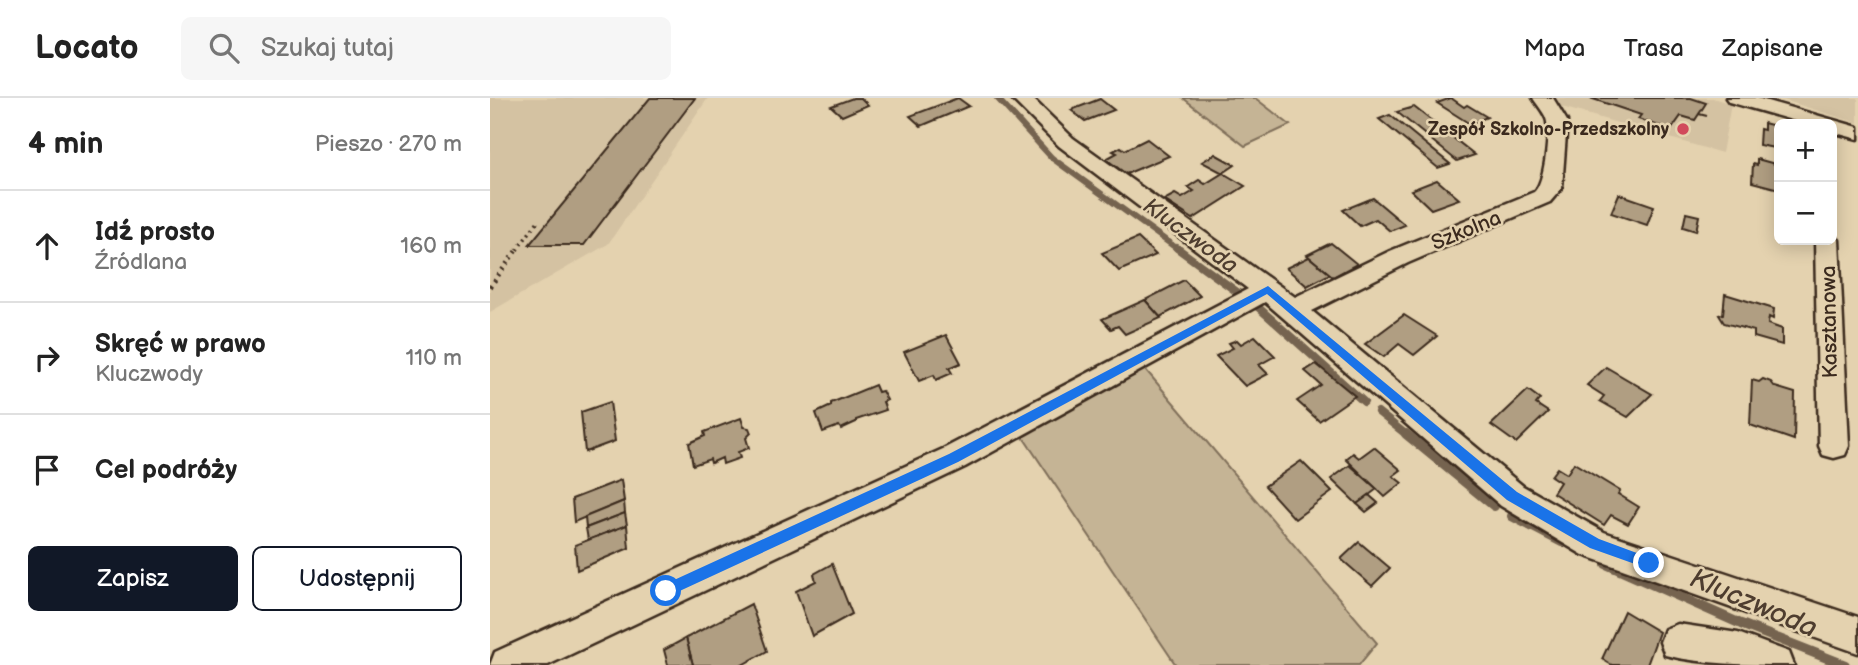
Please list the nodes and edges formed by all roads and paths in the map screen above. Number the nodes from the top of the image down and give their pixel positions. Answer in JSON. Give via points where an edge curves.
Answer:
{"nodes":[{"id":1,"x":1021,"y":98,"type":"edge"},
{"id":2,"x":1543,"y":98,"type":"edge"},
{"id":3,"x":1736,"y":98,"type":"edge"},
{"id":4,"x":1808,"y":119,"type":"edge"},
{"id":5,"x":1837,"y":127,"type":"edge"},
{"id":6,"x":1858,"y":133,"type":"edge"},
{"id":7,"x":538,"y":221,"type":"dead end"},
{"id":8,"x":1827,"y":245,"type":"edge"},
{"id":9,"x":490,"y":287,"type":"edge"},
{"id":10,"x":1264,"y":291,"type":"junction"},
{"id":11,"x":1293,"y":309,"type":"junction"},
{"id":12,"x":1834,"y":446,"type":"dead end"},
{"id":13,"x":1858,"y":635,"type":"edge"},
{"id":14,"x":1678,"y":642,"type":"dead end"},
{"id":15,"x":508,"y":665,"type":"edge"},
{"id":16,"x":1776,"y":665,"type":"edge"}],
"edges":[{"from":1,"to":10,"type":"street","via":[[1066,142]]},
{"from":2,"to":11,"type":"street","name":"Szkolna","via":[[1557,121],[1551,188],[1542,197],[1399,257]]},
{"from":3,"to":4,"type":"street"},
{"from":5,"to":6,"type":"street"},
{"from":7,"to":9,"type":"path"},
{"from":8,"to":12,"type":"street","name":"Kasztanowa"},
{"from":10,"to":11,"type":"street"},
{"from":10,"to":15,"type":"street","via":[[954,458]]},
{"from":11,"to":13,"type":"street","via":[[1512,496],[1536,510],[1595,544]]},
{"from":14,"to":16,"type":"street","via":[[1738,651]]}]}
